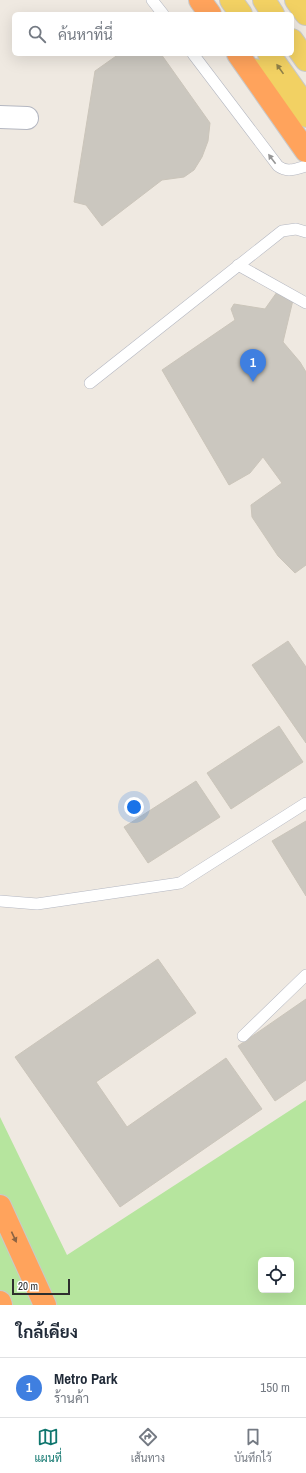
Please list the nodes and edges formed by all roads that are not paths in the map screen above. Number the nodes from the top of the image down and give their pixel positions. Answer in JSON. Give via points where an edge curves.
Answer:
{"nodes":[{"id":1,"x":152,"y":0,"type":"edge"},
{"id":2,"x":201,"y":0,"type":"edge"},
{"id":3,"x":231,"y":0,"type":"edge"},
{"id":4,"x":264,"y":0,"type":"edge"},
{"id":5,"x":296,"y":0,"type":"edge"},
{"id":6,"x":161,"y":12,"type":"edge"},
{"id":7,"x":209,"y":12,"type":"edge"},
{"id":8,"x":211,"y":12,"type":"edge"},
{"id":9,"x":240,"y":12,"type":"edge"},
{"id":10,"x":273,"y":12,"type":"edge"},
{"id":11,"x":306,"y":14,"type":"edge"},
{"id":12,"x":294,"y":43,"type":"edge"},
{"id":13,"x":195,"y":56,"type":"edge"},
{"id":14,"x":239,"y":56,"type":"edge"},
{"id":15,"x":244,"y":56,"type":"edge"},
{"id":16,"x":270,"y":56,"type":"edge"},
{"id":17,"x":306,"y":60,"type":"edge"},
{"id":18,"x":306,"y":107,"type":"edge"},
{"id":19,"x":306,"y":116,"type":"edge"},
{"id":20,"x":0,"y":117,"type":"edge"},
{"id":21,"x":27,"y":118,"type":"dead end"},
{"id":22,"x":306,"y":151,"type":"edge"},
{"id":23,"x":306,"y":166,"type":"edge"},
{"id":24,"x":306,"y":232,"type":"edge"},
{"id":25,"x":238,"y":265,"type":"junction"},
{"id":26,"x":306,"y":303,"type":"edge"},
{"id":27,"x":90,"y":383,"type":"dead end"},
{"id":28,"x":306,"y":803,"type":"edge"},
{"id":29,"x":0,"y":901,"type":"edge"},
{"id":30,"x":306,"y":975,"type":"edge"},
{"id":31,"x":243,"y":1036,"type":"dead end"},
{"id":32,"x":0,"y":1206,"type":"edge"},
{"id":33,"x":28,"y":1268,"type":"junction"},
{"id":34,"x":45,"y":1305,"type":"edge"},
{"id":35,"x":50,"y":1305,"type":"edge"}],
"edges":[{"from":1,"to":6,"type":"lane"},
{"from":2,"to":7,"type":"highway"},
{"from":2,"to":8,"type":"main road"},
{"from":3,"to":9,"type":"main road"},
{"from":4,"to":10,"type":"main road"},
{"from":5,"to":11,"type":"main road"},
{"from":12,"to":17,"type":"main road"},
{"from":23,"to":13,"type":"lane","one_way":true,"via":[[290,170],[278,166]]},
{"from":14,"to":22,"type":"highway"},
{"from":15,"to":19,"type":"main road","via":[[257,73]]},
{"from":18,"to":16,"type":"main road","one_way":true},
{"from":20,"to":21,"type":"street"},
{"from":24,"to":25,"type":"lane","via":[[296,229],[282,231]]},
{"from":25,"to":26,"type":"lane"},
{"from":25,"to":27,"type":"lane"},
{"from":28,"to":29,"type":"lane","via":[[180,883],[37,904]]},
{"from":30,"to":31,"type":"lane"},
{"from":32,"to":33,"type":"highway","one_way":true},
{"from":33,"to":34,"type":"highway"},
{"from":33,"to":35,"type":"highway"}]}
